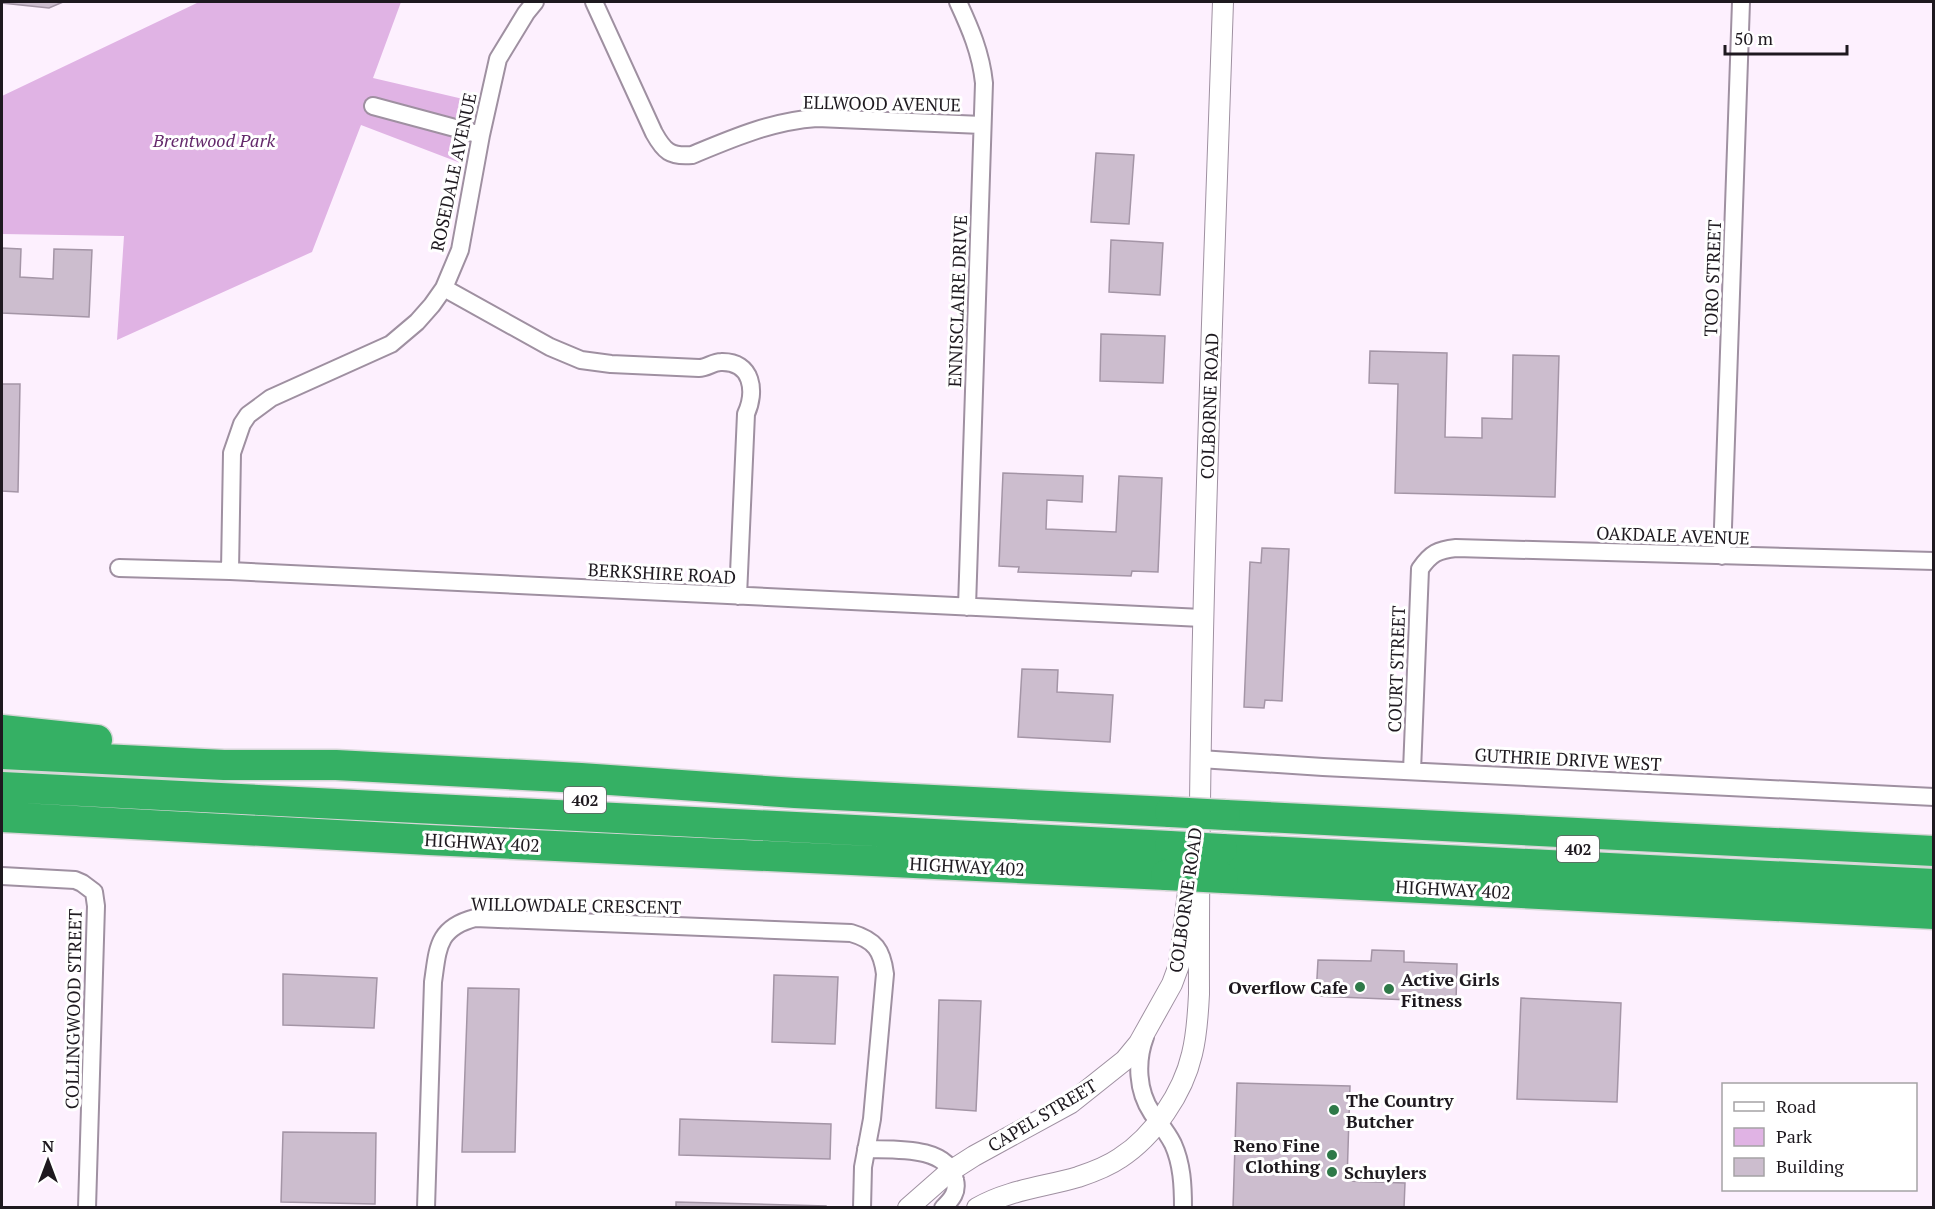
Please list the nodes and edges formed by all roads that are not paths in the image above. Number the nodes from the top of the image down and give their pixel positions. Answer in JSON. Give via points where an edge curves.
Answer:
{"nodes":[{"id":1,"x":535,"y":2,"type":"edge"},
{"id":2,"x":594,"y":2,"type":"edge"},
{"id":3,"x":958,"y":2,"type":"edge"},
{"id":4,"x":1223,"y":2,"type":"edge"},
{"id":5,"x":1741,"y":2,"type":"edge"},
{"id":6,"x":373,"y":106,"type":"dead end"},
{"id":7,"x":982,"y":125,"type":"junction"},
{"id":8,"x":481,"y":135,"type":"junction"},
{"id":9,"x":444,"y":288,"type":"junction"},
{"id":10,"x":1722,"y":556,"type":"junction"},
{"id":11,"x":1934,"y":561,"type":"edge"},
{"id":12,"x":119,"y":568,"type":"dead end"},
{"id":13,"x":1420,"y":569,"type":"joint"},
{"id":14,"x":230,"y":571,"type":"junction"},
{"id":15,"x":738,"y":596,"type":"junction"},
{"id":16,"x":967,"y":607,"type":"junction"},
{"id":17,"x":1202,"y":618,"type":"junction"},
{"id":18,"x":2,"y":730,"type":"edge"},
{"id":19,"x":2,"y":754,"type":"edge"},
{"id":20,"x":1200,"y":759,"type":"junction"},
{"id":21,"x":336,"y":765,"type":"junction"},
{"id":22,"x":2,"y":771,"type":"edge"},
{"id":23,"x":1412,"y":771,"type":"junction"},
{"id":24,"x":2,"y":787,"type":"edge"},
{"id":25,"x":1934,"y":797,"type":"edge"},
{"id":26,"x":2,"y":817,"type":"edge"},
{"id":27,"x":2,"y":832,"type":"edge"},
{"id":28,"x":1200,"y":834,"type":"junction"},
{"id":29,"x":429,"y":840,"type":"junction"},
{"id":30,"x":1934,"y":851,"type":"edge"},
{"id":31,"x":1934,"y":867,"type":"edge"},
{"id":32,"x":2,"y":876,"type":"edge"},
{"id":33,"x":1934,"y":884,"type":"edge"},
{"id":34,"x":1934,"y":914,"type":"edge"},
{"id":35,"x":1149,"y":1026,"type":"junction"},
{"id":36,"x":1182,"y":1082,"type":"junction"},
{"id":37,"x":1158,"y":1121,"type":"junction"},
{"id":38,"x":866,"y":1149,"type":"junction"},
{"id":39,"x":952,"y":1170,"type":"junction"},
{"id":40,"x":1183,"y":1180,"type":"junction"},
{"id":41,"x":87,"y":1208,"type":"edge"},
{"id":42,"x":426,"y":1208,"type":"edge"},
{"id":43,"x":862,"y":1208,"type":"edge"},
{"id":44,"x":908,"y":1208,"type":"edge"},
{"id":45,"x":943,"y":1208,"type":"edge"},
{"id":46,"x":976,"y":1208,"type":"edge"},
{"id":47,"x":1183,"y":1208,"type":"edge"}],
"edges":[{"from":1,"to":8,"type":"street","name":"ROSEDALE AVENUE","via":[[498,59]]},
{"from":2,"to":7,"type":"street","name":"ELLWOOD AVENUE","via":[[654,133],[665,151],[674,154],[692,155],[762,127],[801,119]]},
{"from":3,"to":7,"type":"street","name":"ENNISCLAIRE DRIVE","via":[[981,58]]},
{"from":4,"to":17,"type":"street","name":"COLBORNE ROAD"},
{"from":5,"to":10,"type":"street","name":"TORO STREET"},
{"from":6,"to":8,"type":"street"},
{"from":7,"to":16,"type":"street","name":"ENNISCLAIRE DRIVE"},
{"from":8,"to":9,"type":"street","name":"ROSEDALE AVENUE","via":[[460,250]]},
{"from":9,"to":14,"type":"street","name":"ROSEDALE AVENUE","via":[[417,322],[391,344],[271,398],[248,415],[232,453]]},
{"from":9,"to":15,"type":"street","via":[[581,360],[699,368],[723,362],[745,371],[753,392],[746,414]]},
{"from":10,"to":11,"type":"street","name":"OAKDALE AVENUE"},
{"from":10,"to":13,"type":"street","name":"OAKDALE AVENUE","via":[[1456,548],[1439,550]]},
{"from":12,"to":14,"type":"street","name":"BERKSHIRE ROAD"},
{"from":13,"to":23,"type":"street","name":"COURT STREET"},
{"from":14,"to":15,"type":"street","name":"BERKSHIRE ROAD"},
{"from":15,"to":16,"type":"street","name":"BERKSHIRE ROAD"},
{"from":16,"to":17,"type":"street","name":"BERKSHIRE ROAD"},
{"from":17,"to":20,"type":"street","name":"COLBORNE ROAD"},
{"from":18,"to":21,"type":"highway"},
{"from":19,"to":21,"type":"highway","via":[[224,765]]},
{"from":20,"to":23,"type":"street","name":"GUTHRIE DRIVE WEST"},
{"from":20,"to":28,"type":"street","name":"COLBORNE ROAD"},
{"from":21,"to":28,"type":"highway","via":[[795,793]]},
{"from":22,"to":28,"type":"highway","name":"HIGHWAY 402","number":"402"},
{"from":23,"to":25,"type":"street","name":"GUTHRIE DRIVE WEST"},
{"from":24,"to":28,"type":"highway"},
{"from":26,"to":29,"type":"highway","name":"HIGHWAY 402","number":"402"},
{"from":27,"to":29,"type":"highway","via":[[225,843]]},
{"from":28,"to":29,"type":"highway","name":"HIGHWAY 402","number":"402","bridge":true,"via":[[1166,875]]},
{"from":28,"to":30,"type":"highway"},
{"from":28,"to":31,"type":"highway","name":"HIGHWAY 402","number":"402"},
{"from":28,"to":33,"type":"highway"},
{"from":28,"to":34,"type":"highway","name":"HIGHWAY 402","number":"402"},
{"from":28,"to":35,"type":"street","name":"COLBORNE ROAD","via":[[1179,965]]},
{"from":28,"to":36,"type":"street","name":"COLBORNE ROAD","via":[[1198,1023]]},
{"from":32,"to":41,"type":"street","name":"COLLINGWOOD STREET","via":[[75,880],[94,892]]},
{"from":35,"to":37,"type":"street","name":"COLBORNE ROAD","via":[[1140,1053],[1140,1084]]},
{"from":35,"to":39,"type":"street","name":"CAPEL STREET","via":[[1125,1060],[1090,1088]]},
{"from":36,"to":37,"type":"street","name":"COLBORNE ROAD"},
{"from":36,"to":40,"type":"street","via":[[1171,1122]]},
{"from":37,"to":40,"type":"street","name":"COLBORNE ROAD","via":[[1172,1141]]},
{"from":37,"to":46,"type":"street","via":[[1136,1146],[1106,1166],[1008,1194]]},
{"from":38,"to":39,"type":"street","via":[[907,1150],[936,1156]]},
{"from":38,"to":42,"type":"street","name":"WILLOWDALE CRESCENT","via":[[885,974],[882,956],[865,937],[850,933],[475,918],[458,923],[446,933],[433,982]]},
{"from":38,"to":43,"type":"street"},
{"from":39,"to":44,"type":"street","name":"CAPEL STREET"},
{"from":39,"to":45,"type":"street","via":[[956,1191]]},
{"from":40,"to":47,"type":"street","name":"COLBORNE ROAD"}]}
